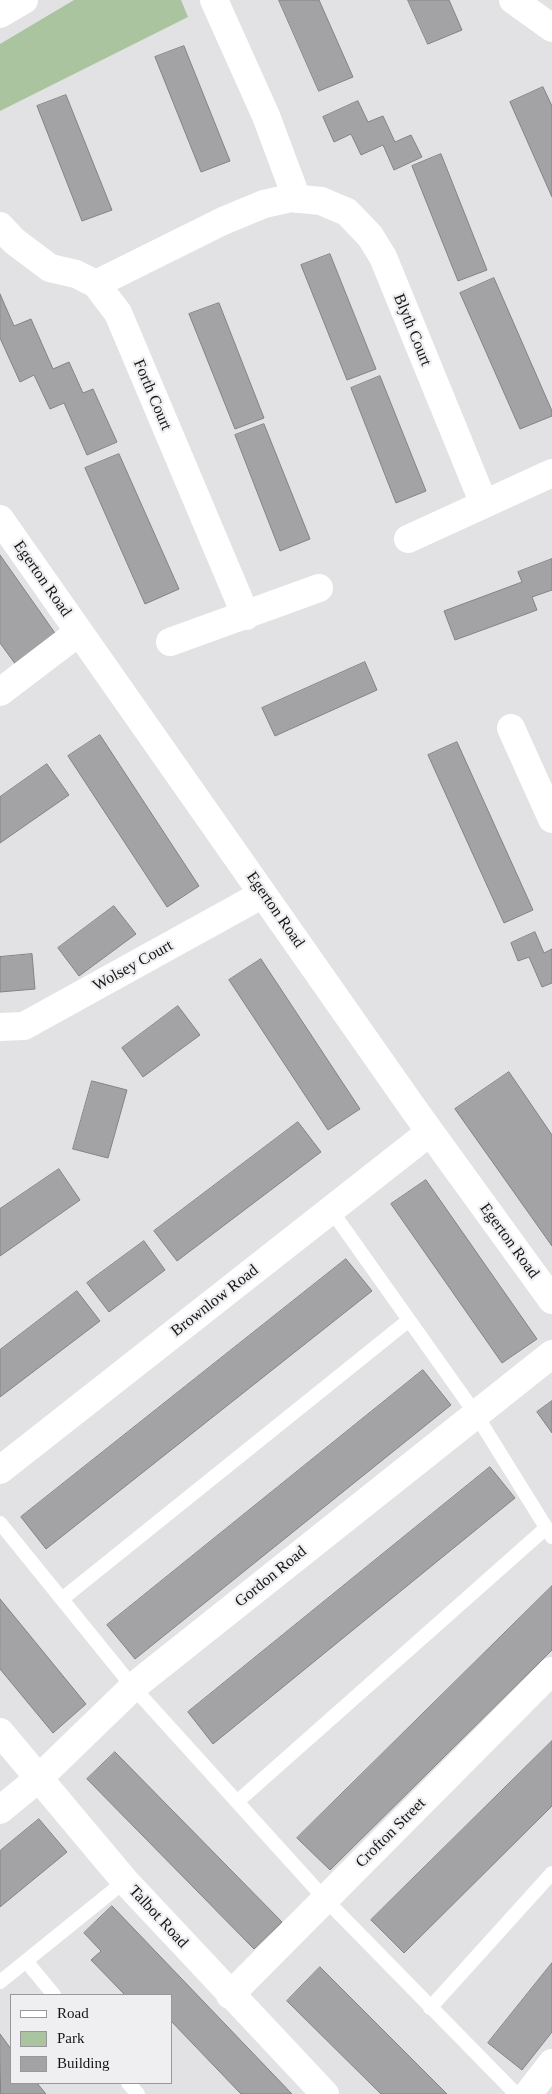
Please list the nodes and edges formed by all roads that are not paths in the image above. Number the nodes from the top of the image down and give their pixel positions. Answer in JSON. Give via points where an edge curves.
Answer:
{"nodes":[{"id":1,"x":24,"y":0,"type":"edge"},
{"id":2,"x":214,"y":0,"type":"edge"},
{"id":3,"x":513,"y":0,"type":"edge"},
{"id":4,"x":0,"y":14,"type":"edge"},
{"id":5,"x":552,"y":28,"type":"edge"},
{"id":6,"x":297,"y":199,"type":"junction"},
{"id":7,"x":0,"y":226,"type":"edge"},
{"id":8,"x":96,"y":284,"type":"junction"},
{"id":9,"x":552,"y":473,"type":"edge"},
{"id":10,"x":484,"y":504,"type":"junction"},
{"id":11,"x":0,"y":519,"type":"edge"},
{"id":12,"x":408,"y":539,"type":"dead end"},
{"id":13,"x":319,"y":588,"type":"dead end"},
{"id":14,"x":246,"y":616,"type":"junction"},
{"id":15,"x":79,"y":632,"type":"junction"},
{"id":16,"x":170,"y":642,"type":"dead end"},
{"id":17,"x":0,"y":692,"type":"edge"},
{"id":18,"x":511,"y":728,"type":"dead end"},
{"id":19,"x":552,"y":818,"type":"edge"},
{"id":20,"x":263,"y":894,"type":"junction"},
{"id":21,"x":0,"y":1027,"type":"edge"},
{"id":22,"x":430,"y":1132,"type":"junction"},
{"id":23,"x":331,"y":1210,"type":"junction"},
{"id":24,"x":552,"y":1300,"type":"edge"},
{"id":25,"x":409,"y":1320,"type":"junction"},
{"id":26,"x":552,"y":1354,"type":"edge"},
{"id":27,"x":475,"y":1413,"type":"junction"},
{"id":28,"x":0,"y":1470,"type":"edge"},
{"id":29,"x":0,"y":1523,"type":"edge"},
{"id":30,"x":549,"y":1532,"type":"edge"},
{"id":31,"x":62,"y":1599,"type":"junction"},
{"id":32,"x":552,"y":1670,"type":"edge"},
{"id":33,"x":134,"y":1687,"type":"junction"},
{"id":34,"x":0,"y":1732,"type":"edge"},
{"id":35,"x":39,"y":1778,"type":"junction"},
{"id":36,"x":237,"y":1802,"type":"junction"},
{"id":37,"x":0,"y":1810,"type":"edge"},
{"id":38,"x":552,"y":1873,"type":"edge"},
{"id":39,"x":125,"y":1881,"type":"junction"},
{"id":40,"x":325,"y":1899,"type":"junction"},
{"id":41,"x":26,"y":1961,"type":"junction"},
{"id":42,"x":0,"y":1982,"type":"edge"},
{"id":43,"x":53,"y":1994,"type":"edge"},
{"id":44,"x":230,"y":1995,"type":"junction"},
{"id":45,"x":430,"y":2008,"type":"junction"},
{"id":46,"x":552,"y":2063,"type":"edge"},
{"id":47,"x":129,"y":2084,"type":"edge"},
{"id":48,"x":138,"y":2094,"type":"edge"},
{"id":49,"x":324,"y":2094,"type":"edge"},
{"id":50,"x":516,"y":2094,"type":"edge"},
{"id":51,"x":528,"y":2094,"type":"edge"}],
"edges":[{"from":1,"to":4,"type":"street"},
{"from":2,"to":6,"type":"street","via":[[266,116]]},
{"from":3,"to":5,"type":"street"},
{"from":6,"to":8,"type":"street","name":"Blyth Court","via":[[264,204],[222,221]]},
{"from":6,"to":10,"type":"street","name":"Blyth Court","via":[[321,201],[347,212],[370,236],[383,257]]},
{"from":7,"to":8,"type":"street","name":"Forth Court","via":[[50,268],[76,274]]},
{"from":8,"to":14,"type":"street","name":"Forth Court","via":[[118,313]]},
{"from":9,"to":10,"type":"street"},
{"from":10,"to":12,"type":"street"},
{"from":11,"to":15,"type":"street","name":"Egerton Road"},
{"from":13,"to":14,"type":"street"},
{"from":14,"to":16,"type":"street"},
{"from":15,"to":17,"type":"street"},
{"from":15,"to":20,"type":"street","name":"Egerton Road"},
{"from":18,"to":19,"type":"street"},
{"from":20,"to":21,"type":"street","name":"Wolsey Court","via":[[24,1026]]},
{"from":20,"to":22,"type":"street","name":"Egerton Road"},
{"from":22,"to":23,"type":"street","name":"Brownlow Road"},
{"from":22,"to":24,"type":"street","name":"Egerton Road"},
{"from":23,"to":25,"type":"lane"},
{"from":23,"to":28,"type":"street","name":"Brownlow Road"},
{"from":25,"to":27,"type":"lane"},
{"from":25,"to":31,"type":"lane"},
{"from":26,"to":27,"type":"street","name":"Gordon Road"},
{"from":27,"to":30,"type":"lane"},
{"from":27,"to":33,"type":"street","name":"Gordon Road"},
{"from":29,"to":31,"type":"lane"},
{"from":30,"to":36,"type":"lane"},
{"from":31,"to":33,"type":"lane"},
{"from":32,"to":40,"type":"street","name":"Crofton Street"},
{"from":33,"to":35,"type":"street","name":"Gordon Road"},
{"from":33,"to":36,"type":"lane"},
{"from":34,"to":35,"type":"street","name":"Talbot Road"},
{"from":35,"to":37,"type":"street","name":"Gordon Road"},
{"from":35,"to":39,"type":"street","name":"Talbot Road"},
{"from":36,"to":40,"type":"lane"},
{"from":38,"to":45,"type":"lane"},
{"from":39,"to":41,"type":"lane"},
{"from":39,"to":44,"type":"street","name":"Talbot Road"},
{"from":40,"to":44,"type":"street","name":"Crofton Street"},
{"from":40,"to":45,"type":"lane"},
{"from":41,"to":42,"type":"lane"},
{"from":41,"to":43,"type":"lane"},
{"from":44,"to":49,"type":"street","name":"Talbot Road"},
{"from":45,"to":50,"type":"lane"},
{"from":46,"to":51,"type":"street"},
{"from":47,"to":48,"type":"lane"}]}
